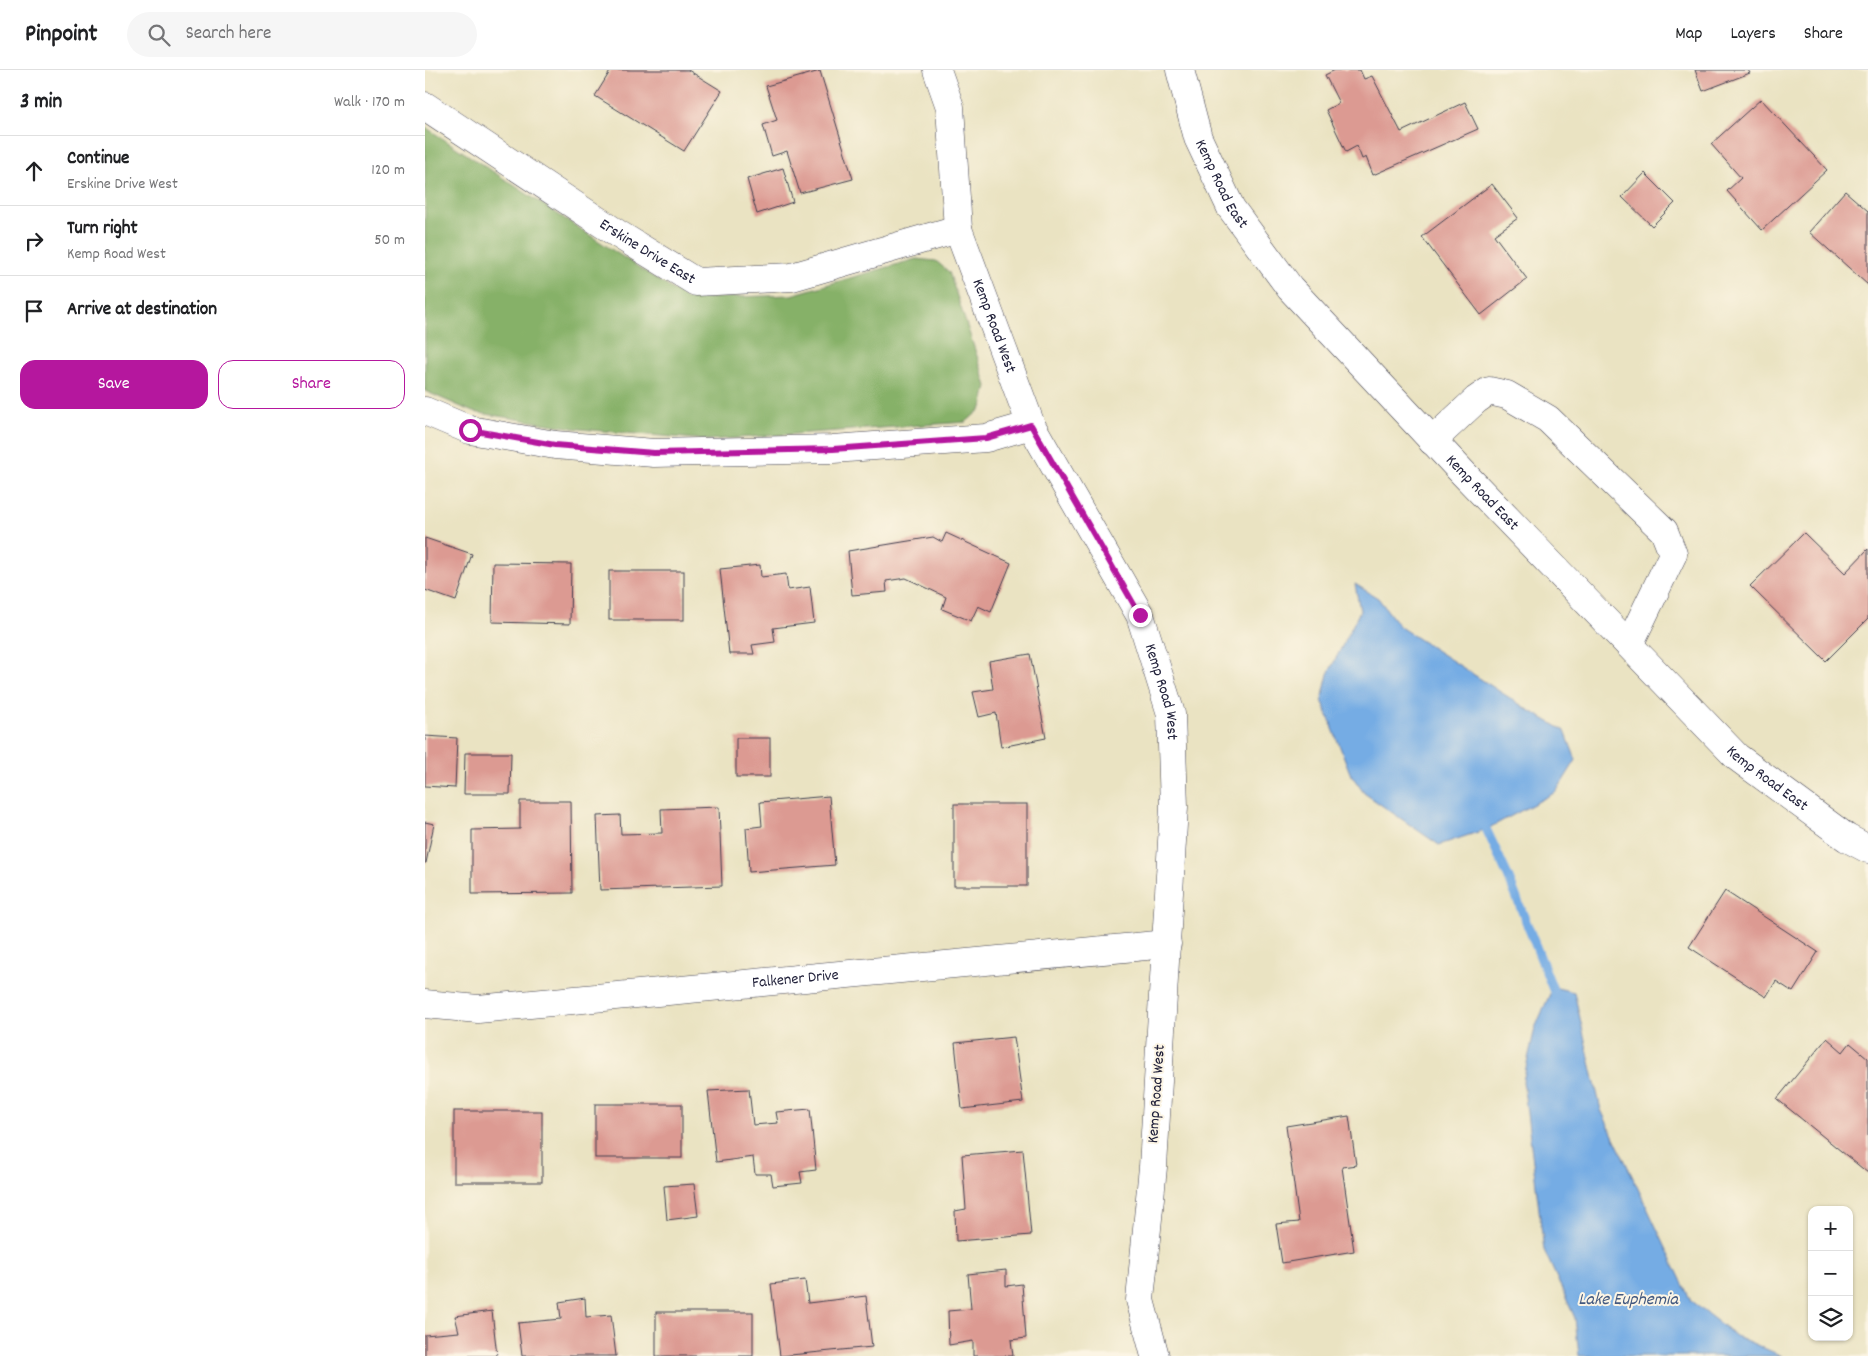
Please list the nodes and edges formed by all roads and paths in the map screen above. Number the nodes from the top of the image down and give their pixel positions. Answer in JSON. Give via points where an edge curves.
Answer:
{"nodes":[{"id":1,"x":937,"y":70,"type":"edge"},
{"id":2,"x":1180,"y":70,"type":"edge"},
{"id":3,"x":425,"y":106,"type":"edge"},
{"id":4,"x":958,"y":229,"type":"junction"},
{"id":5,"x":425,"y":411,"type":"edge"},
{"id":6,"x":1031,"y":425,"type":"junction"},
{"id":7,"x":1432,"y":441,"type":"junction"},
{"id":8,"x":1629,"y":646,"type":"junction"},
{"id":9,"x":1868,"y":849,"type":"edge"},
{"id":10,"x":1167,"y":944,"type":"junction"},
{"id":11,"x":425,"y":1004,"type":"edge"},
{"id":12,"x":1155,"y":1356,"type":"edge"}],
"edges":[{"from":1,"to":4,"type":"street","name":"Kemp Road West","via":[[950,107]]},
{"from":2,"to":7,"type":"street","name":"Kemp Road East","via":[[1198,138],[1231,208],[1290,288]]},
{"from":3,"to":4,"type":"street","name":"Erskine Drive East","via":[[696,282],[792,277]]},
{"from":4,"to":6,"type":"street","name":"Kemp Road West"},
{"from":5,"to":6,"type":"street","via":[[470,430],[555,445],[654,453],[833,449],[976,438]]},
{"from":6,"to":10,"type":"street","name":"Kemp Road West","via":[[1140,615],[1171,714],[1174,807]]},
{"from":7,"to":8,"type":"street","name":"Kemp Road East"},
{"from":7,"to":8,"type":"street","via":[[1489,391],[1507,395],[1548,419],[1664,531],[1673,554]]},
{"from":8,"to":9,"type":"street","name":"Kemp Road East","via":[[1737,757],[1847,838]]},
{"from":10,"to":11,"type":"street","name":"Falkener Drive","via":[[478,1009]]},
{"from":10,"to":12,"type":"street","name":"Kemp Road West","via":[[1153,1167],[1140,1300]]}]}
